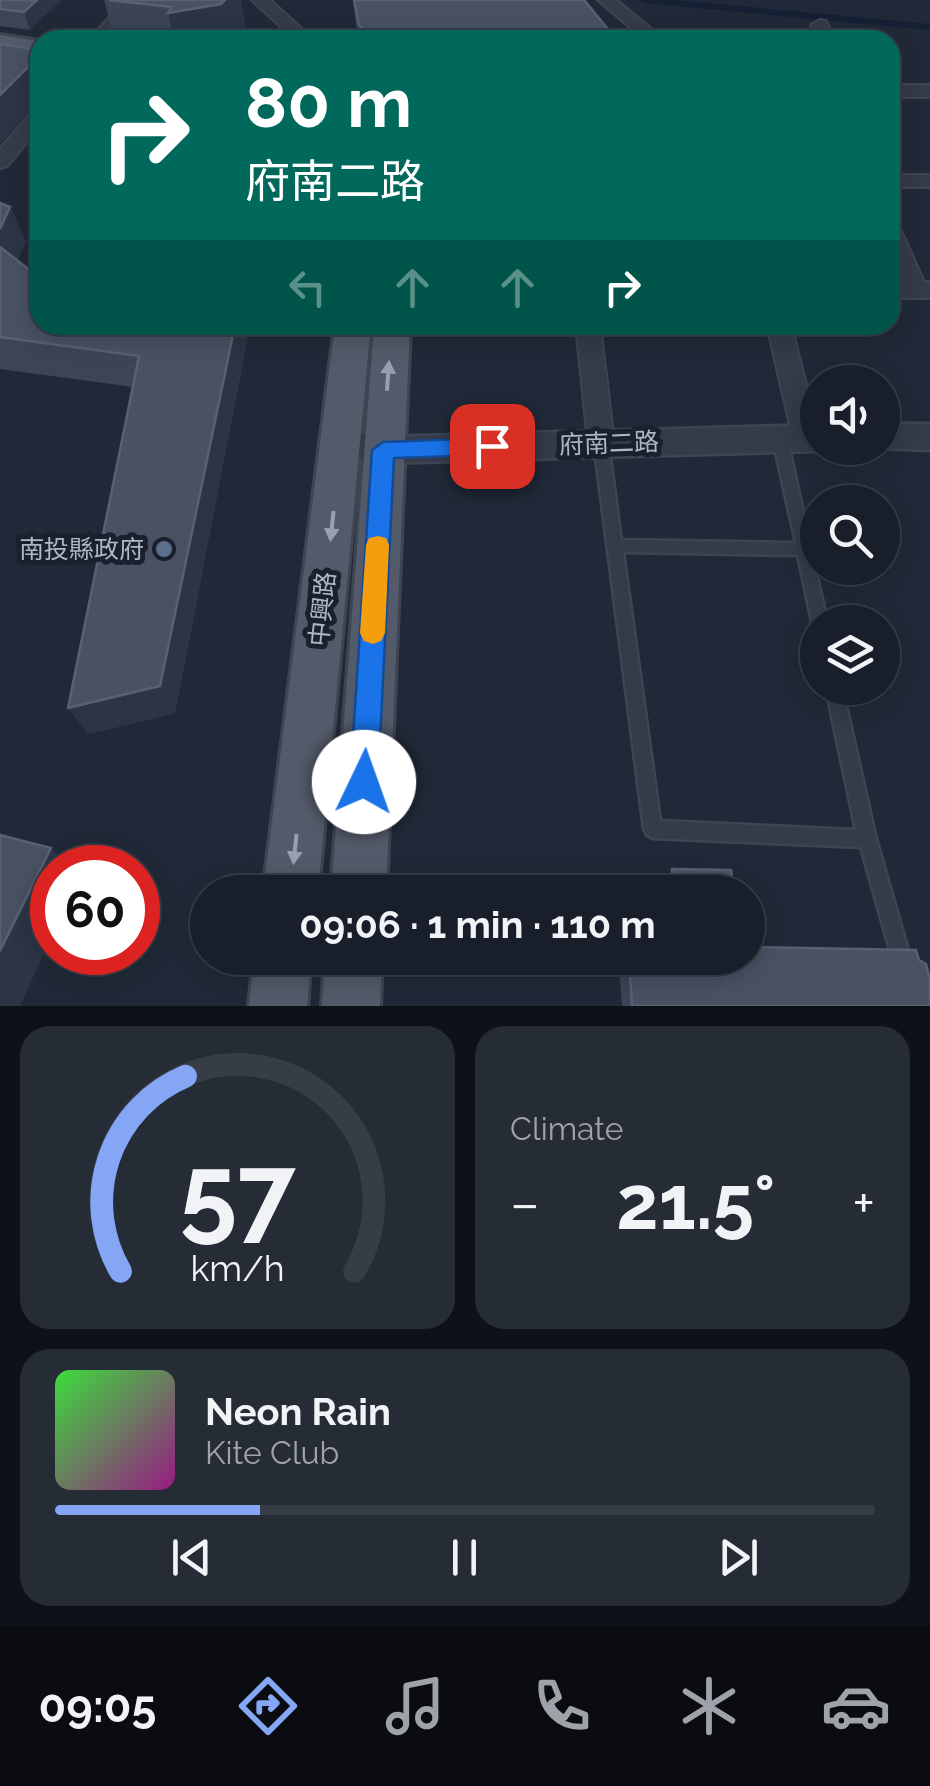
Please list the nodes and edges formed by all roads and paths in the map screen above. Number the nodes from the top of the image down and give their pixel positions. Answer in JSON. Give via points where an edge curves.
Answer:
{"nodes":[{"id":1,"x":130,"y":0,"type":"edge"},
{"id":2,"x":260,"y":0,"type":"edge"},
{"id":3,"x":606,"y":0,"type":"edge"},
{"id":4,"x":103,"y":30,"type":"edge"},
{"id":5,"x":293,"y":30,"type":"edge"},
{"id":6,"x":644,"y":30,"type":"edge"},
{"id":7,"x":0,"y":43,"type":"edge"},
{"id":8,"x":30,"y":48,"type":"edge"},
{"id":9,"x":0,"y":62,"type":"edge"},
{"id":10,"x":30,"y":66,"type":"edge"},
{"id":11,"x":900,"y":91,"type":"edge"},
{"id":12,"x":930,"y":91,"type":"edge"},
{"id":13,"x":30,"y":126,"type":"edge"},
{"id":14,"x":0,"y":161,"type":"edge"},
{"id":15,"x":900,"y":180,"type":"edge"},
{"id":16,"x":930,"y":181,"type":"edge"},
{"id":17,"x":900,"y":247,"type":"edge"},
{"id":18,"x":923,"y":290,"type":"edge"},
{"id":19,"x":354,"y":335,"type":"edge"},
{"id":20,"x":390,"y":335,"type":"edge"},
{"id":21,"x":589,"y":335,"type":"edge"},
{"id":22,"x":781,"y":335,"type":"edge"},
{"id":23,"x":800,"y":433,"type":"edge"},
{"id":24,"x":930,"y":436,"type":"edge"},
{"id":25,"x":900,"y":437,"type":"edge"},
{"id":26,"x":800,"y":438,"type":"edge"},
{"id":27,"x":602,"y":442,"type":"junction"},
{"id":28,"x":362,"y":447,"type":"junction"},
{"id":29,"x":615,"y":546,"type":"junction"},
{"id":30,"x":800,"y":549,"type":"edge"},
{"id":31,"x":838,"y":705,"type":"edge"},
{"id":32,"x":868,"y":839,"type":"junction"},
{"id":33,"x":293,"y":875,"type":"edge"},
{"id":34,"x":358,"y":875,"type":"edge"},
{"id":35,"x":904,"y":968,"type":"edge"},
{"id":36,"x":281,"y":975,"type":"edge"},
{"id":37,"x":353,"y":975,"type":"edge"},
{"id":38,"x":278,"y":1006,"type":"edge"},
{"id":39,"x":351,"y":1006,"type":"edge"}],
"edges":[{"from":1,"to":4,"type":"lane"},
{"from":2,"to":5,"type":"street"},
{"from":3,"to":6,"type":"street"},
{"from":7,"to":8,"type":"main road"},
{"from":9,"to":10,"type":"main road"},
{"from":11,"to":12,"type":"street"},
{"from":13,"to":14,"type":"street"},
{"from":15,"to":16,"type":"street"},
{"from":17,"to":18,"type":"street"},
{"from":19,"to":28,"type":"main road","name":"中興路"},
{"from":28,"to":20,"type":"main road","name":"中興路","one_way":true},
{"from":21,"to":27,"type":"street"},
{"from":22,"to":23,"type":"street"},
{"from":24,"to":25,"type":"street"},
{"from":26,"to":27,"type":"street","name":"府南二路"},
{"from":27,"to":28,"type":"street","name":"府南二路"},
{"from":27,"to":29,"type":"lane"},
{"from":28,"to":33,"type":"main road","name":"中興路","one_way":true},
{"from":28,"to":34,"type":"main road","name":"中興路"},
{"from":29,"to":30,"type":"lane"},
{"from":29,"to":32,"type":"lane","via":[[652,829]]},
{"from":31,"to":32,"type":"lane"},
{"from":32,"to":35,"type":"lane"},
{"from":36,"to":38,"type":"main road"},
{"from":37,"to":39,"type":"main road"}]}
